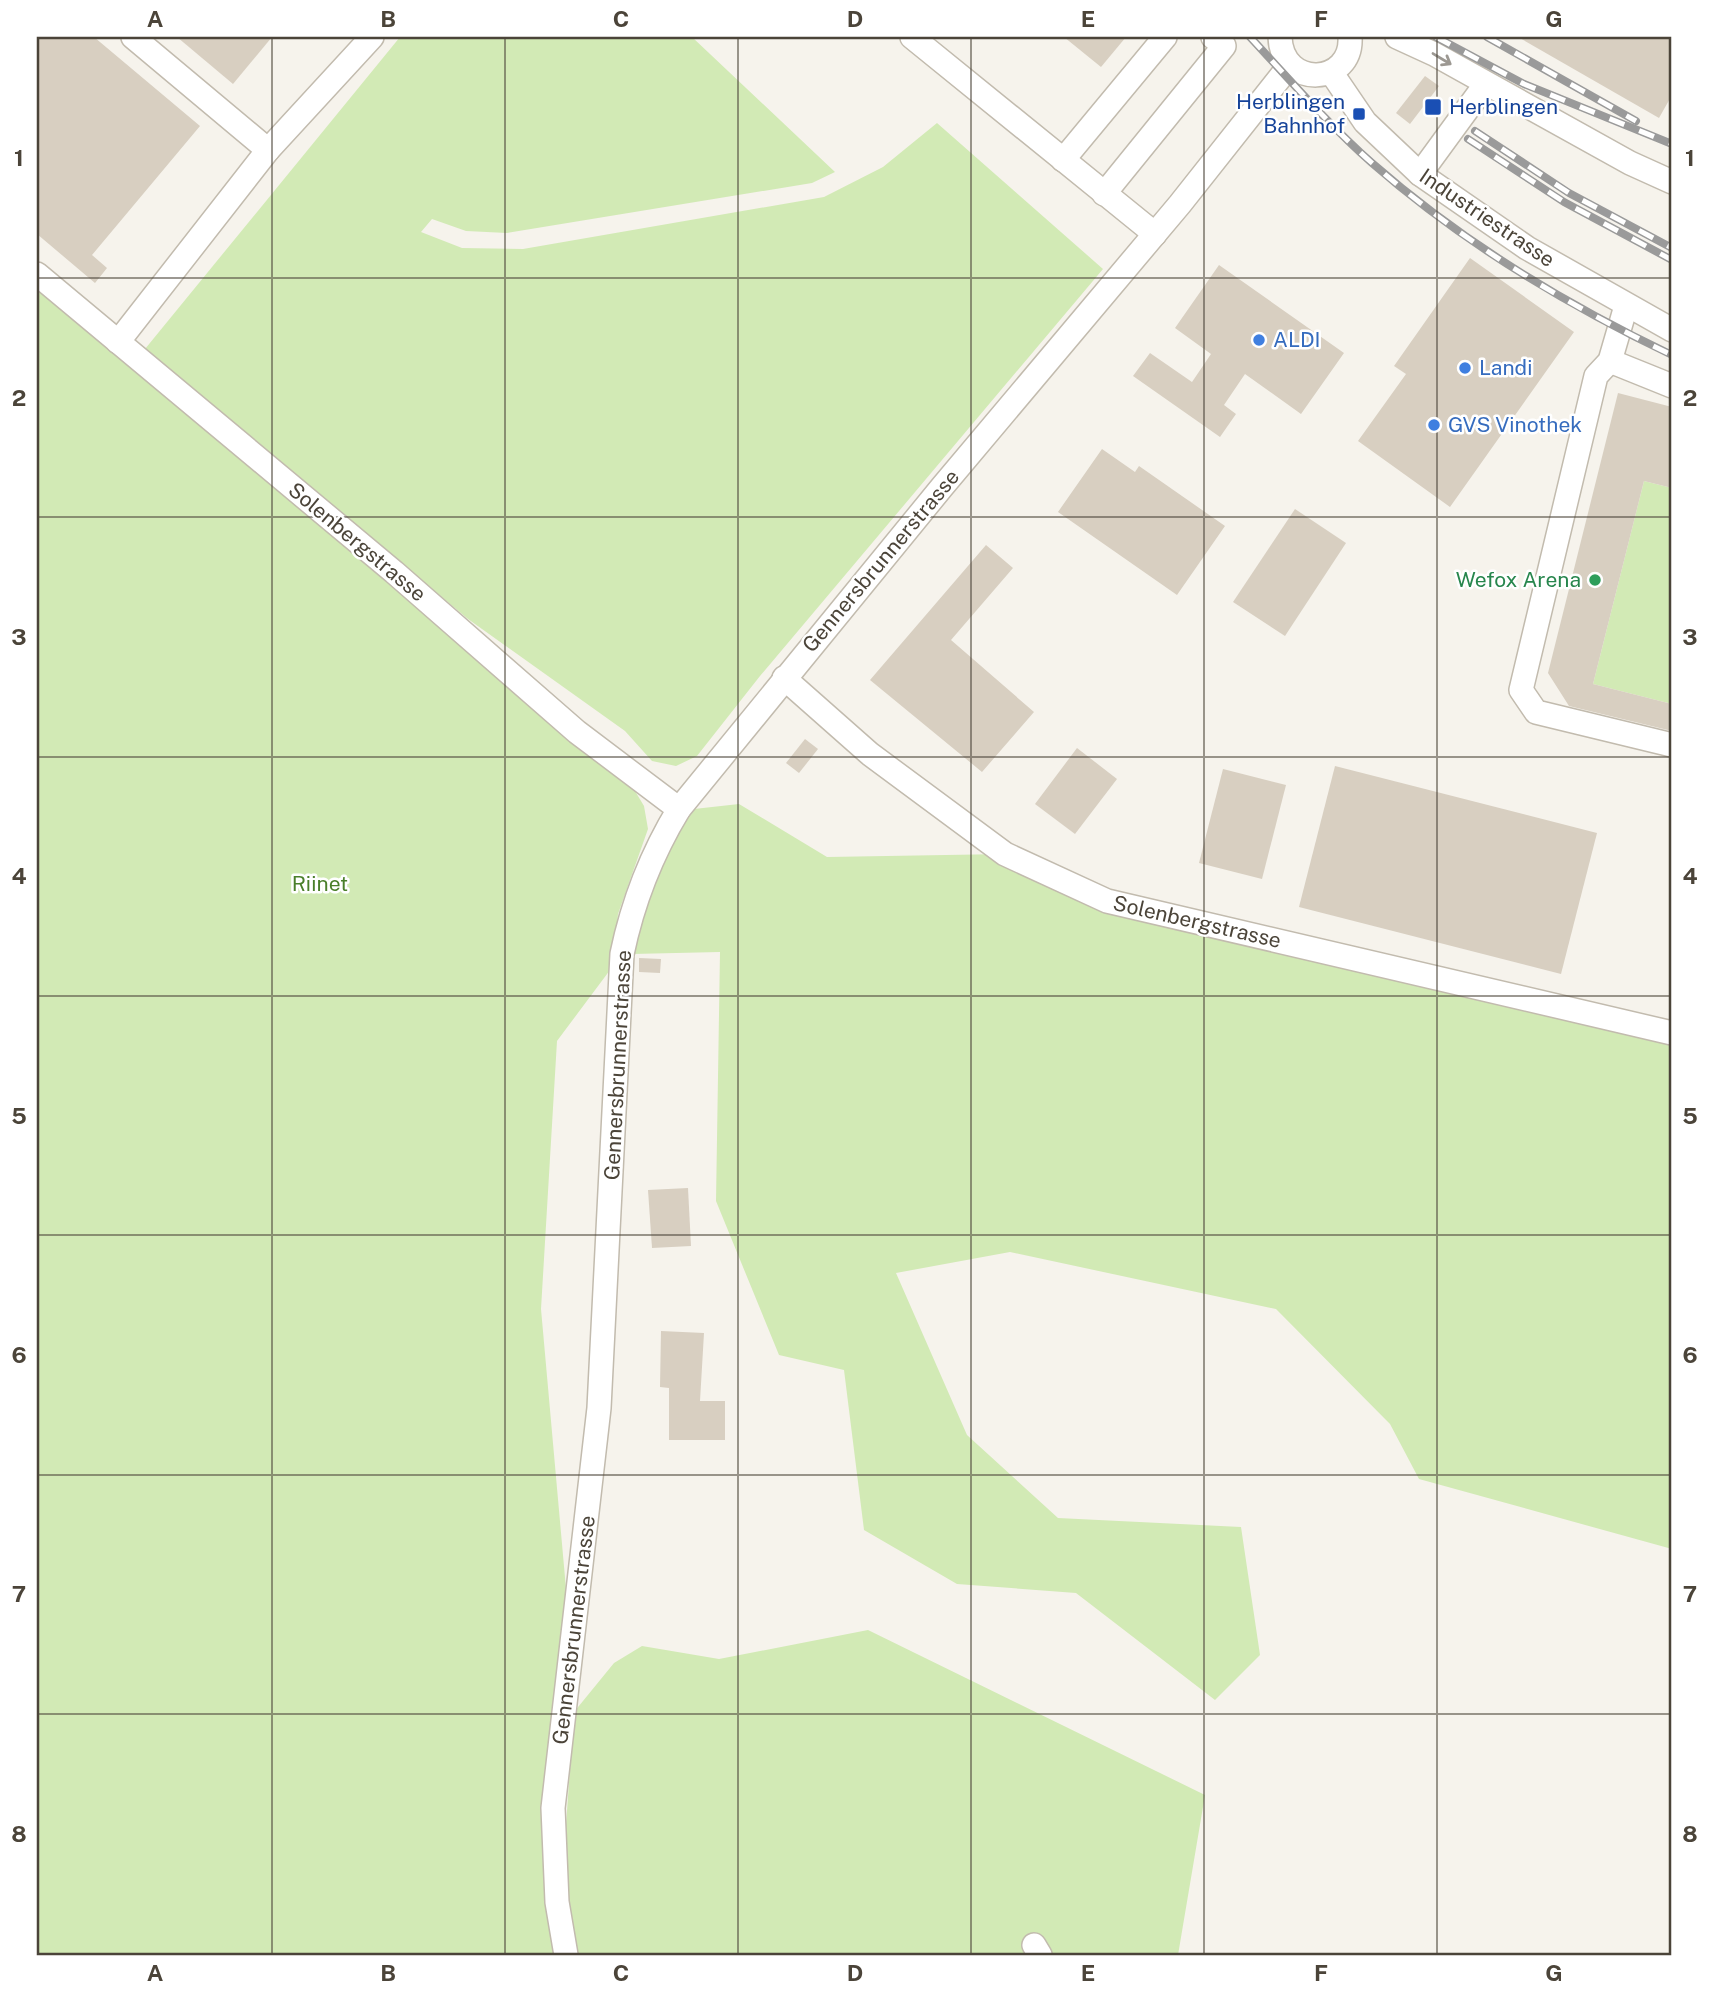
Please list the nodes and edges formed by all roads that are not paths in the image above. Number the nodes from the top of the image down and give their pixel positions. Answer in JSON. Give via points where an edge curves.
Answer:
{"nodes":[{"id":1,"x":133,"y":37,"type":"edge"},
{"id":2,"x":372,"y":37,"type":"edge"},
{"id":3,"x":912,"y":37,"type":"edge"},
{"id":4,"x":1165,"y":37,"type":"edge"},
{"id":5,"x":1213,"y":37,"type":"edge"},
{"id":6,"x":1280,"y":37,"type":"edge"},
{"id":7,"x":1397,"y":37,"type":"edge"},
{"id":8,"x":1353,"y":39,"type":"edge"},
{"id":9,"x":1290,"y":65,"type":"junction"},
{"id":10,"x":1331,"y":72,"type":"junction"},
{"id":11,"x":1485,"y":85,"type":"junction"},
{"id":12,"x":268,"y":150,"type":"junction"},
{"id":13,"x":1063,"y":160,"type":"junction"},
{"id":14,"x":1420,"y":174,"type":"junction"},
{"id":15,"x":1672,"y":182,"type":"edge"},
{"id":16,"x":1104,"y":194,"type":"junction"},
{"id":17,"x":1154,"y":234,"type":"junction"},
{"id":18,"x":37,"y":274,"type":"edge"},
{"id":19,"x":1626,"y":306,"type":"junction"},
{"id":20,"x":1672,"y":330,"type":"edge"},
{"id":21,"x":118,"y":342,"type":"junction"},
{"id":22,"x":1610,"y":361,"type":"junction"},
{"id":23,"x":1672,"y":386,"type":"edge"},
{"id":24,"x":784,"y":678,"type":"junction"},
{"id":25,"x":1672,"y":745,"type":"edge"},
{"id":26,"x":679,"y":809,"type":"junction"},
{"id":27,"x":1672,"y":1033,"type":"edge"},
{"id":28,"x":564,"y":1954,"type":"edge"}],
"edges":[{"from":1,"to":12,"type":"street"},
{"from":2,"to":12,"type":"street"},
{"from":3,"to":13,"type":"street"},
{"from":4,"to":13,"type":"street"},
{"from":5,"to":16,"type":"street","via":[[1224,46]]},
{"from":6,"to":9,"type":"street"},
{"from":7,"to":11,"type":"street","one_way":true},
{"from":8,"to":10,"type":"street","via":[[1340,65]]},
{"from":9,"to":10,"type":"street","via":[[1310,75]]},
{"from":9,"to":17,"type":"street","name":"Gennersbrunnerstrasse"},
{"from":10,"to":14,"type":"street","name":"Industriestrasse","via":[[1365,122]]},
{"from":11,"to":14,"type":"street"},
{"from":11,"to":15,"type":"street"},
{"from":12,"to":21,"type":"street"},
{"from":13,"to":16,"type":"street"},
{"from":14,"to":19,"type":"street","name":"Industriestrasse","via":[[1527,248]]},
{"from":16,"to":17,"type":"street"},
{"from":17,"to":24,"type":"street","name":"Gennersbrunnerstrasse"},
{"from":18,"to":21,"type":"street","name":"Solenbergstrasse"},
{"from":19,"to":20,"type":"street","name":"Industriestrasse"},
{"from":19,"to":22,"type":"street"},
{"from":21,"to":26,"type":"street","name":"Solenbergstrasse","via":[[577,732]]},
{"from":22,"to":23,"type":"street"},
{"from":22,"to":25,"type":"street","via":[[1596,376],[1521,690],[1536,712]]},
{"from":24,"to":26,"type":"street","name":"Gennersbrunnerstrasse"},
{"from":24,"to":27,"type":"street","name":"Solenbergstrasse","via":[[870,754],[1005,854],[1107,901]]},
{"from":26,"to":28,"type":"street","name":"Gennersbrunnerstrasse","via":[[636,895],[622,954],[600,1397],[553,1808],[556,1902]]}]}
